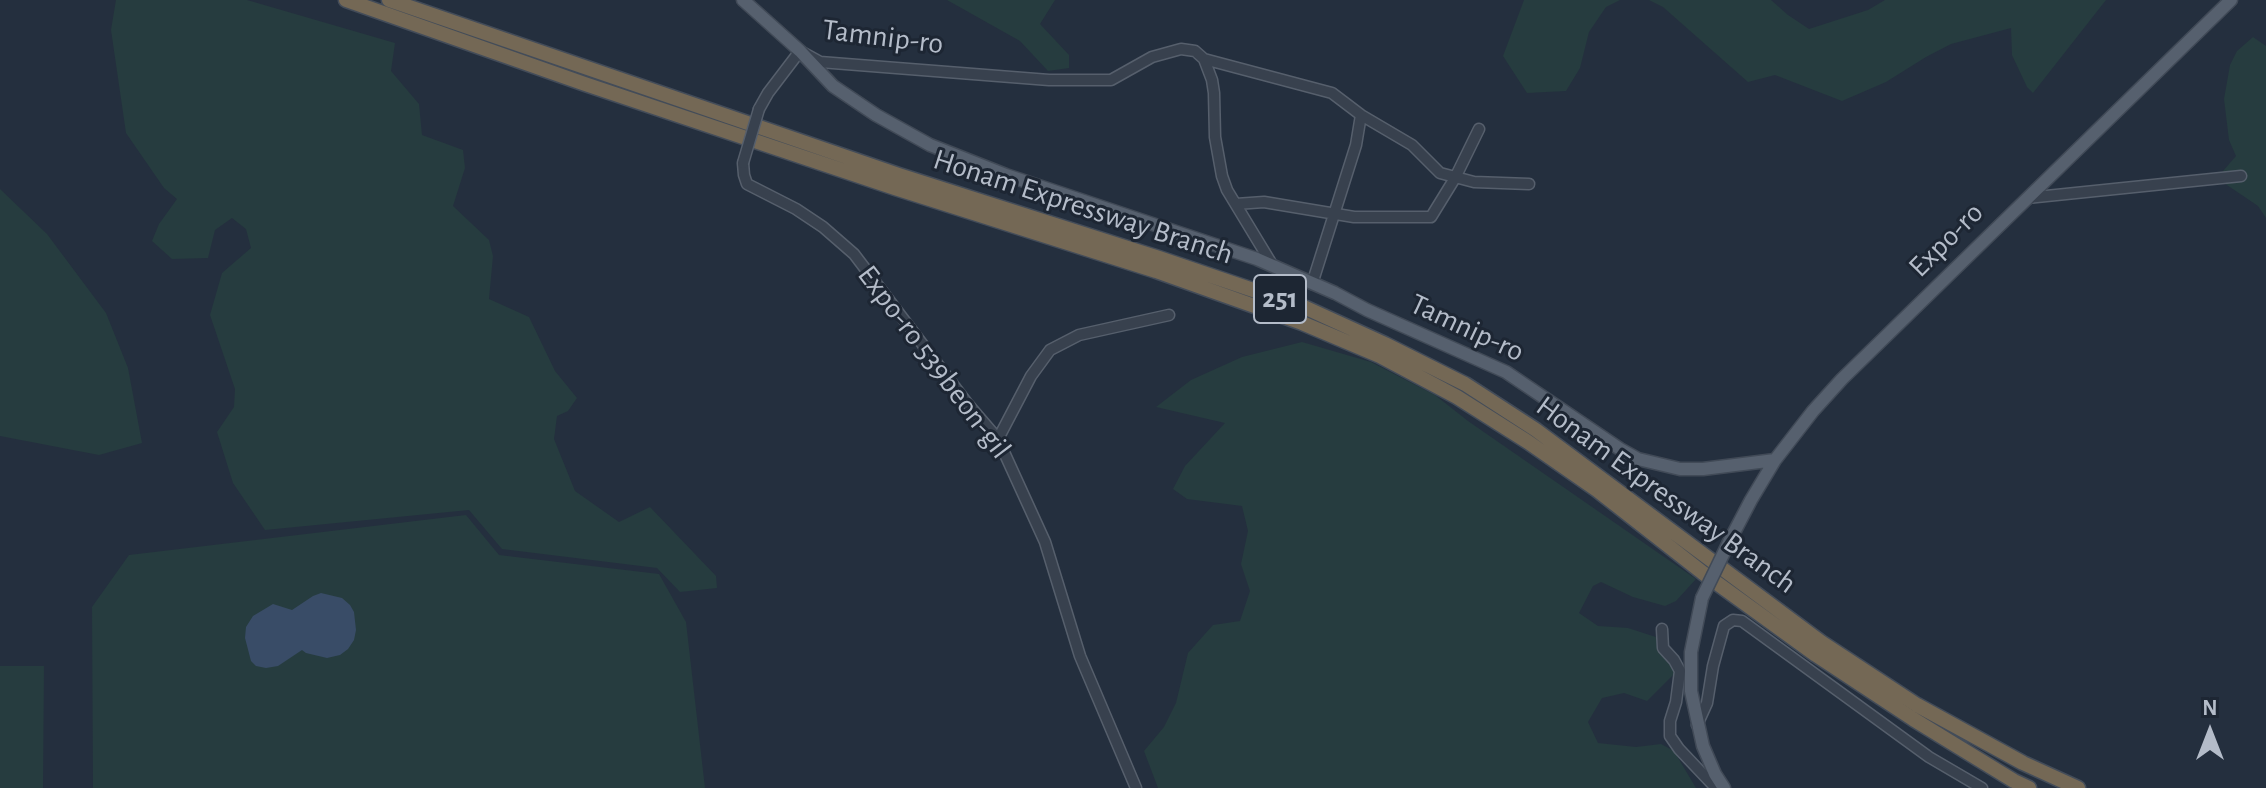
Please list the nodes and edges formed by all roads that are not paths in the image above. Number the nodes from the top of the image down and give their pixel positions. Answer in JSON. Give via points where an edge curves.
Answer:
{"nodes":[{"id":1,"x":346,"y":0,"type":"edge"},
{"id":2,"x":389,"y":0,"type":"edge"},
{"id":3,"x":743,"y":0,"type":"edge"},
{"id":4,"x":2231,"y":0,"type":"edge"},
{"id":5,"x":800,"y":51,"type":"junction"},
{"id":6,"x":1204,"y":59,"type":"junction"},
{"id":7,"x":1361,"y":115,"type":"junction"},
{"id":8,"x":1479,"y":129,"type":"dead end"},
{"id":9,"x":2241,"y":176,"type":"dead end"},
{"id":10,"x":1455,"y":178,"type":"junction"},
{"id":11,"x":1529,"y":184,"type":"dead end"},
{"id":12,"x":2025,"y":198,"type":"junction"},
{"id":13,"x":1236,"y":204,"type":"junction"},
{"id":14,"x":1335,"y":214,"type":"junction"},
{"id":15,"x":1273,"y":266,"type":"junction"},
{"id":16,"x":1312,"y":284,"type":"junction"},
{"id":17,"x":1169,"y":315,"type":"dead end"},
{"id":18,"x":998,"y":439,"type":"junction"},
{"id":19,"x":1775,"y":460,"type":"junction"},
{"id":20,"x":1662,"y":629,"type":"dead end"},
{"id":21,"x":1697,"y":725,"type":"junction"},
{"id":22,"x":1136,"y":788,"type":"edge"},
{"id":23,"x":1716,"y":788,"type":"edge"},
{"id":24,"x":1724,"y":788,"type":"edge"},
{"id":25,"x":1982,"y":788,"type":"edge"},
{"id":26,"x":2029,"y":788,"type":"edge"},
{"id":27,"x":2078,"y":788,"type":"edge"}],
"edges":[{"from":1,"to":26,"type":"highway","name":"Honam Expressway Branch","number":"251","via":[[1171,276],[1380,356],[1528,442],[1816,655]]},
{"from":2,"to":27,"type":"highway","name":"Honam Expressway Branch","number":"251","via":[[1306,308],[1385,344],[1465,384],[1536,430],[1821,642],[1917,705]]},
{"from":3,"to":5,"type":"main road"},
{"from":4,"to":12,"type":"main road","name":"Expo-ro"},
{"from":5,"to":6,"type":"street","name":"Tamnip-ro","via":[[820,62],[1049,80],[1111,80],[1152,57],[1181,49]]},
{"from":5,"to":15,"type":"main road","name":"Tamnip-ro","via":[[833,86],[930,145]]},
{"from":5,"to":18,"type":"street","name":"Expo-ro 539beon-gil","bridge":true,"via":[[759,109],[743,163],[747,184],[814,221],[854,254]]},
{"from":6,"to":7,"type":"street","name":"Tamnip-ro","via":[[1332,93]]},
{"from":6,"to":13,"type":"street","via":[[1214,93],[1222,176]]},
{"from":7,"to":10,"type":"street","name":"Tamnip-ro","via":[[1412,145],[1440,173]]},
{"from":7,"to":14,"type":"street"},
{"from":8,"to":10,"type":"street"},
{"from":9,"to":12,"type":"street"},
{"from":10,"to":11,"type":"street"},
{"from":10,"to":14,"type":"street","via":[[1431,217]]},
{"from":12,"to":19,"type":"main road","name":"Expo-ro","via":[[1842,379]]},
{"from":13,"to":14,"type":"street","via":[[1264,202]]},
{"from":13,"to":15,"type":"street"},
{"from":14,"to":16,"type":"street"},
{"from":15,"to":16,"type":"main road","name":"Tamnip-ro"},
{"from":16,"to":19,"type":"main road","name":"Tamnip-ro","via":[[1506,372],[1638,459],[1680,469]]},
{"from":17,"to":18,"type":"street","via":[[1079,335],[1050,350]]},
{"from":18,"to":22,"type":"street","name":"Expo-ro 539beon-gil","via":[[1045,542],[1080,656]]},
{"from":19,"to":21,"type":"main road","name":"Expo-ro","bridge":true,"via":[[1702,598],[1689,671]]},
{"from":20,"to":23,"type":"street","via":[[1663,648],[1680,671],[1670,736]]},
{"from":21,"to":24,"type":"main road"},
{"from":21,"to":25,"type":"street","via":[[1724,626],[1742,621],[1929,757]]}]}
